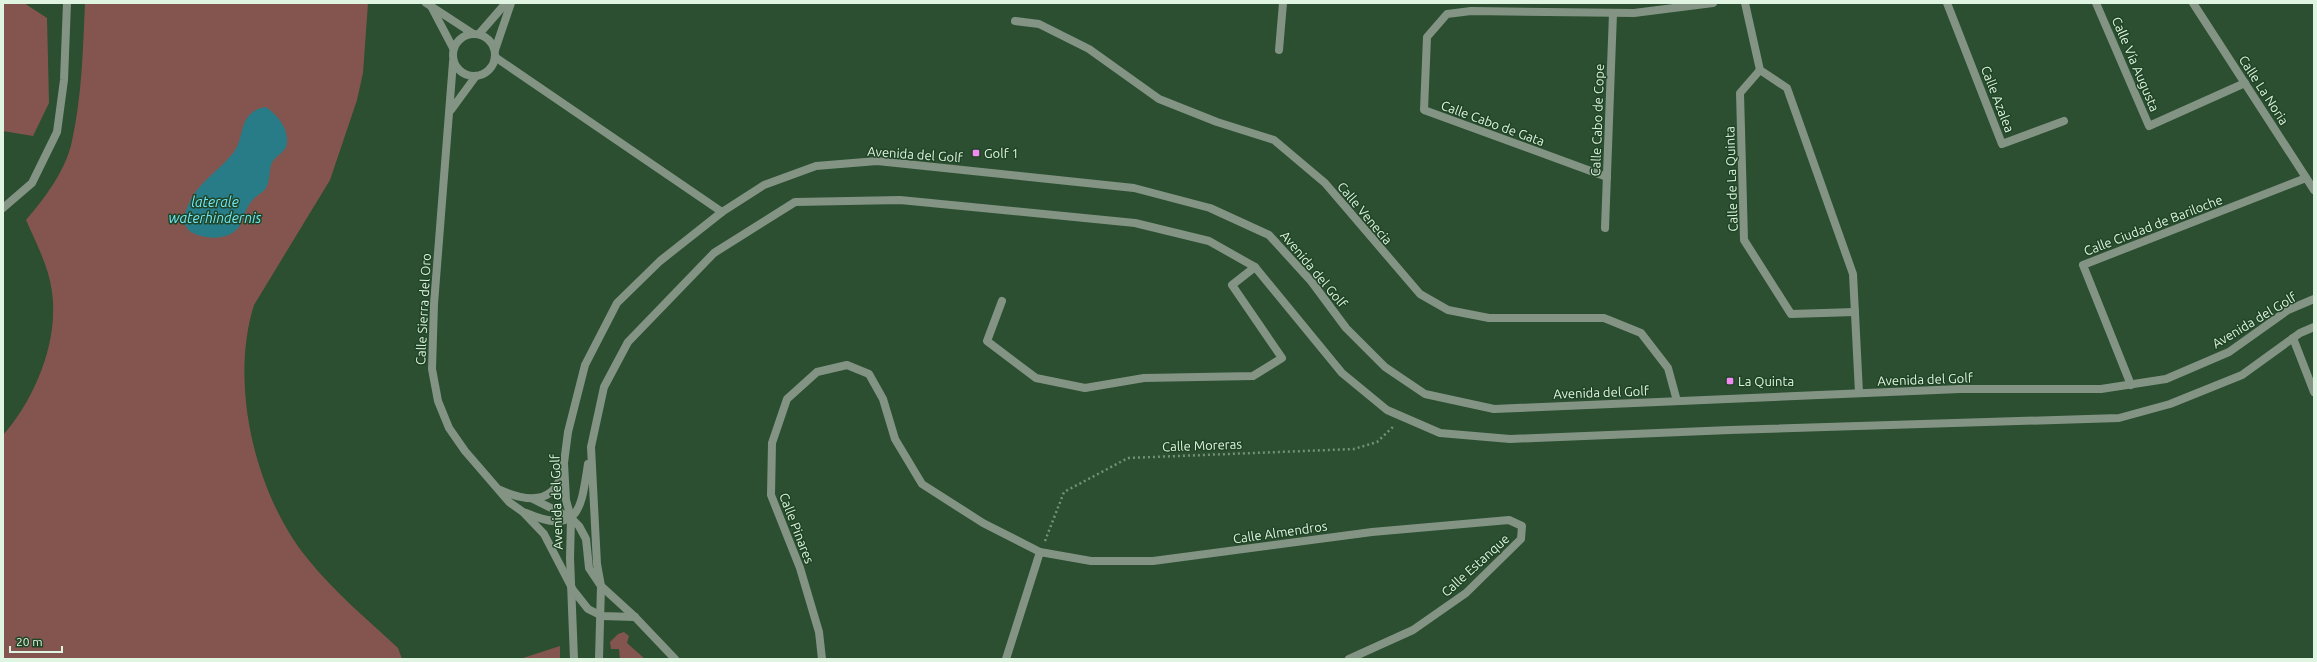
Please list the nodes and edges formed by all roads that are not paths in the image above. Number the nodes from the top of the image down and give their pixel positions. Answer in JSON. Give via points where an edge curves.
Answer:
{"nodes":[{"id":1,"x":67,"y":3,"type":"edge"},
{"id":2,"x":506,"y":3,"type":"edge"},
{"id":3,"x":511,"y":3,"type":"edge"},
{"id":4,"x":1283,"y":3,"type":"edge"},
{"id":5,"x":1713,"y":3,"type":"edge"},
{"id":6,"x":1745,"y":3,"type":"edge"},
{"id":7,"x":1947,"y":3,"type":"edge"},
{"id":8,"x":2096,"y":3,"type":"edge"},
{"id":9,"x":2193,"y":3,"type":"edge"},
{"id":10,"x":429,"y":5,"type":"edge"},
{"id":11,"x":1613,"y":13,"type":"junction"},
{"id":12,"x":1015,"y":20,"type":"dead end"},
{"id":13,"x":475,"y":34,"type":"junction"},
{"id":14,"x":453,"y":48,"type":"junction"},
{"id":15,"x":1279,"y":50,"type":"dead end"},
{"id":16,"x":495,"y":54,"type":"junction"},
{"id":17,"x":453,"y":62,"type":"junction"},
{"id":18,"x":1760,"y":70,"type":"junction"},
{"id":19,"x":476,"y":76,"type":"junction"},
{"id":20,"x":2244,"y":83,"type":"junction"},
{"id":21,"x":451,"y":110,"type":"junction"},
{"id":22,"x":2064,"y":121,"type":"dead end"},
{"id":23,"x":1607,"y":177,"type":"junction"},
{"id":24,"x":2306,"y":178,"type":"junction"},
{"id":25,"x":2314,"y":190,"type":"edge"},
{"id":26,"x":3,"y":208,"type":"edge"},
{"id":27,"x":722,"y":212,"type":"junction"},
{"id":28,"x":1605,"y":228,"type":"dead end"},
{"id":29,"x":1255,"y":267,"type":"junction"},
{"id":30,"x":2314,"y":299,"type":"edge"},
{"id":31,"x":1002,"y":301,"type":"dead end"},
{"id":32,"x":1855,"y":312,"type":"junction"},
{"id":33,"x":2314,"y":327,"type":"edge"},
{"id":34,"x":2293,"y":338,"type":"junction"},
{"id":35,"x":2131,"y":385,"type":"junction"},
{"id":36,"x":2314,"y":392,"type":"edge"},
{"id":37,"x":1859,"y":393,"type":"junction"},
{"id":38,"x":1677,"y":401,"type":"junction"},
{"id":39,"x":591,"y":448,"type":"junction"},
{"id":40,"x":564,"y":463,"type":"junction"},
{"id":41,"x":499,"y":489,"type":"junction"},
{"id":42,"x":533,"y":499,"type":"junction"},
{"id":43,"x":523,"y":512,"type":"junction"},
{"id":44,"x":572,"y":518,"type":"junction"},
{"id":45,"x":1522,"y":526,"type":"joint"},
{"id":46,"x":1040,"y":552,"type":"junction"},
{"id":47,"x":601,"y":586,"type":"junction"},
{"id":48,"x":573,"y":590,"type":"junction"},
{"id":49,"x":602,"y":616,"type":"junction"},
{"id":50,"x":635,"y":617,"type":"junction"},
{"id":51,"x":574,"y":659,"type":"edge"},
{"id":52,"x":599,"y":659,"type":"edge"},
{"id":53,"x":675,"y":659,"type":"edge"},
{"id":54,"x":822,"y":659,"type":"edge"},
{"id":55,"x":1006,"y":659,"type":"edge"},
{"id":56,"x":1349,"y":659,"type":"edge"}],
"edges":[{"from":1,"to":26,"type":"street","via":[[64,80],[57,132],[32,183]]},
{"from":2,"to":13,"type":"street"},
{"from":3,"to":16,"type":"street"},
{"from":4,"to":15,"type":"street"},
{"from":5,"to":11,"type":"street","via":[[1634,13]]},
{"from":6,"to":18,"type":"street"},
{"from":7,"to":22,"type":"street","name":"Calle Azalea","via":[[2002,144]]},
{"from":8,"to":20,"type":"street","name":"Calle Vía Augusta","via":[[2149,126]]},
{"from":9,"to":20,"type":"street","name":"Calle La Noria"},
{"from":10,"to":13,"type":"street"},
{"from":10,"to":14,"type":"street"},
{"from":11,"to":23,"type":"street","name":"Calle Cabo de Cope"},
{"from":11,"to":23,"type":"street","name":"Calle Cabo de Gata","via":[[1471,11],[1447,14],[1427,36],[1424,110]]},
{"from":12,"to":38,"type":"street","name":"Calle Venecia","via":[[1039,24],[1088,49],[1159,99],[1217,122],[1274,140],[1325,183],[1420,294],[1448,310],[1489,318],[1604,318],[1640,333],[1668,368]]},
{"from":13,"to":14,"type":"street","via":[[460,38]]},
{"from":13,"to":16,"type":"street","via":[[489,40]]},
{"from":14,"to":17,"type":"street"},
{"from":16,"to":19,"type":"street","via":[[488,70]]},
{"from":16,"to":27,"type":"street"},
{"from":17,"to":19,"type":"street","via":[[462,73]]},
{"from":17,"to":21,"type":"street","name":"Calle Sierra del Oro"},
{"from":18,"to":32,"type":"street","via":[[1787,88],[1853,274]]},
{"from":18,"to":32,"type":"street","name":"Calle de La Quinta","via":[[1740,93],[1744,240],[1791,314]]},
{"from":19,"to":21,"type":"street"},
{"from":20,"to":24,"type":"street","name":"Calle La Noria"},
{"from":21,"to":41,"type":"street","name":"Calle Sierra del Oro","via":[[434,304],[432,369],[438,401],[449,428],[465,451]]},
{"from":23,"to":28,"type":"street","name":"Calle Cabo de Cope"},
{"from":24,"to":25,"type":"street","name":"Calle La Noria"},
{"from":24,"to":35,"type":"street","name":"Calle Ciudad de Bariloche","via":[[2083,264]]},
{"from":27,"to":38,"type":"street","name":"Avenida del Golf","via":[[764,185],[816,166],[877,161],[1134,188],[1210,208],[1270,235],[1311,281],[1346,328],[1385,367],[1425,394],[1494,409]]},
{"from":27,"to":40,"type":"street","name":"Avenida del Golf","via":[[660,261],[617,303],[585,365],[568,432]]},
{"from":29,"to":31,"type":"street","via":[[1232,285],[1282,358],[1253,376],[1144,378],[1085,388],[1036,378],[987,341]]},
{"from":29,"to":34,"type":"street","via":[[1342,373],[1387,410],[1440,433],[1510,439],[2119,418],[2170,404],[2242,375]]},
{"from":29,"to":39,"type":"street","via":[[1210,241],[1134,223],[900,200],[795,202],[714,253],[628,342],[604,387]]},
{"from":30,"to":35,"type":"street","name":"Avenida del Golf","via":[[2288,310],[2229,352],[2166,379]]},
{"from":32,"to":37,"type":"street"},
{"from":33,"to":34,"type":"street"},
{"from":34,"to":36,"type":"street"},
{"from":35,"to":37,"type":"street","name":"Avenida del Golf","via":[[2101,389],[1960,389]]},
{"from":37,"to":38,"type":"street","name":"Avenida del Golf"},
{"from":39,"to":44,"type":"street","via":[[580,509]]},
{"from":39,"to":47,"type":"street"},
{"from":40,"to":42,"type":"street","via":[[553,492]]},
{"from":40,"to":44,"type":"street","name":"Avenida del Golf","via":[[566,500]]},
{"from":41,"to":42,"type":"street","via":[[517,497]]},
{"from":41,"to":43,"type":"street","name":"Calle Sierra del Oro","via":[[509,502]]},
{"from":42,"to":44,"type":"street"},
{"from":43,"to":44,"type":"street","via":[[544,521]]},
{"from":43,"to":48,"type":"street","via":[[544,534]]},
{"from":44,"to":47,"type":"street","via":[[586,538],[589,568]]},
{"from":44,"to":48,"type":"street","name":"Avenida del Golf","via":[[570,558]]},
{"from":45,"to":46,"type":"street","name":"Calle Almendros","via":[[1509,520],[1372,532],[1153,561],[1091,561]]},
{"from":45,"to":56,"type":"street","name":"Calle Estanque","via":[[1522,539],[1466,593],[1413,630]]},
{"from":46,"to":54,"type":"street","name":"Calle Pinares","via":[[983,523],[922,484],[895,439],[884,399],[868,374],[847,365],[818,372],[787,400],[772,443],[771,495],[800,568],[819,632]]},
{"from":46,"to":55,"type":"street"},
{"from":47,"to":49,"type":"street"},
{"from":47,"to":50,"type":"street"},
{"from":48,"to":49,"type":"street","via":[[588,609]]},
{"from":48,"to":51,"type":"street","name":"Avenida del Golf"},
{"from":49,"to":50,"type":"street"},
{"from":49,"to":52,"type":"street"},
{"from":50,"to":53,"type":"street"}]}
